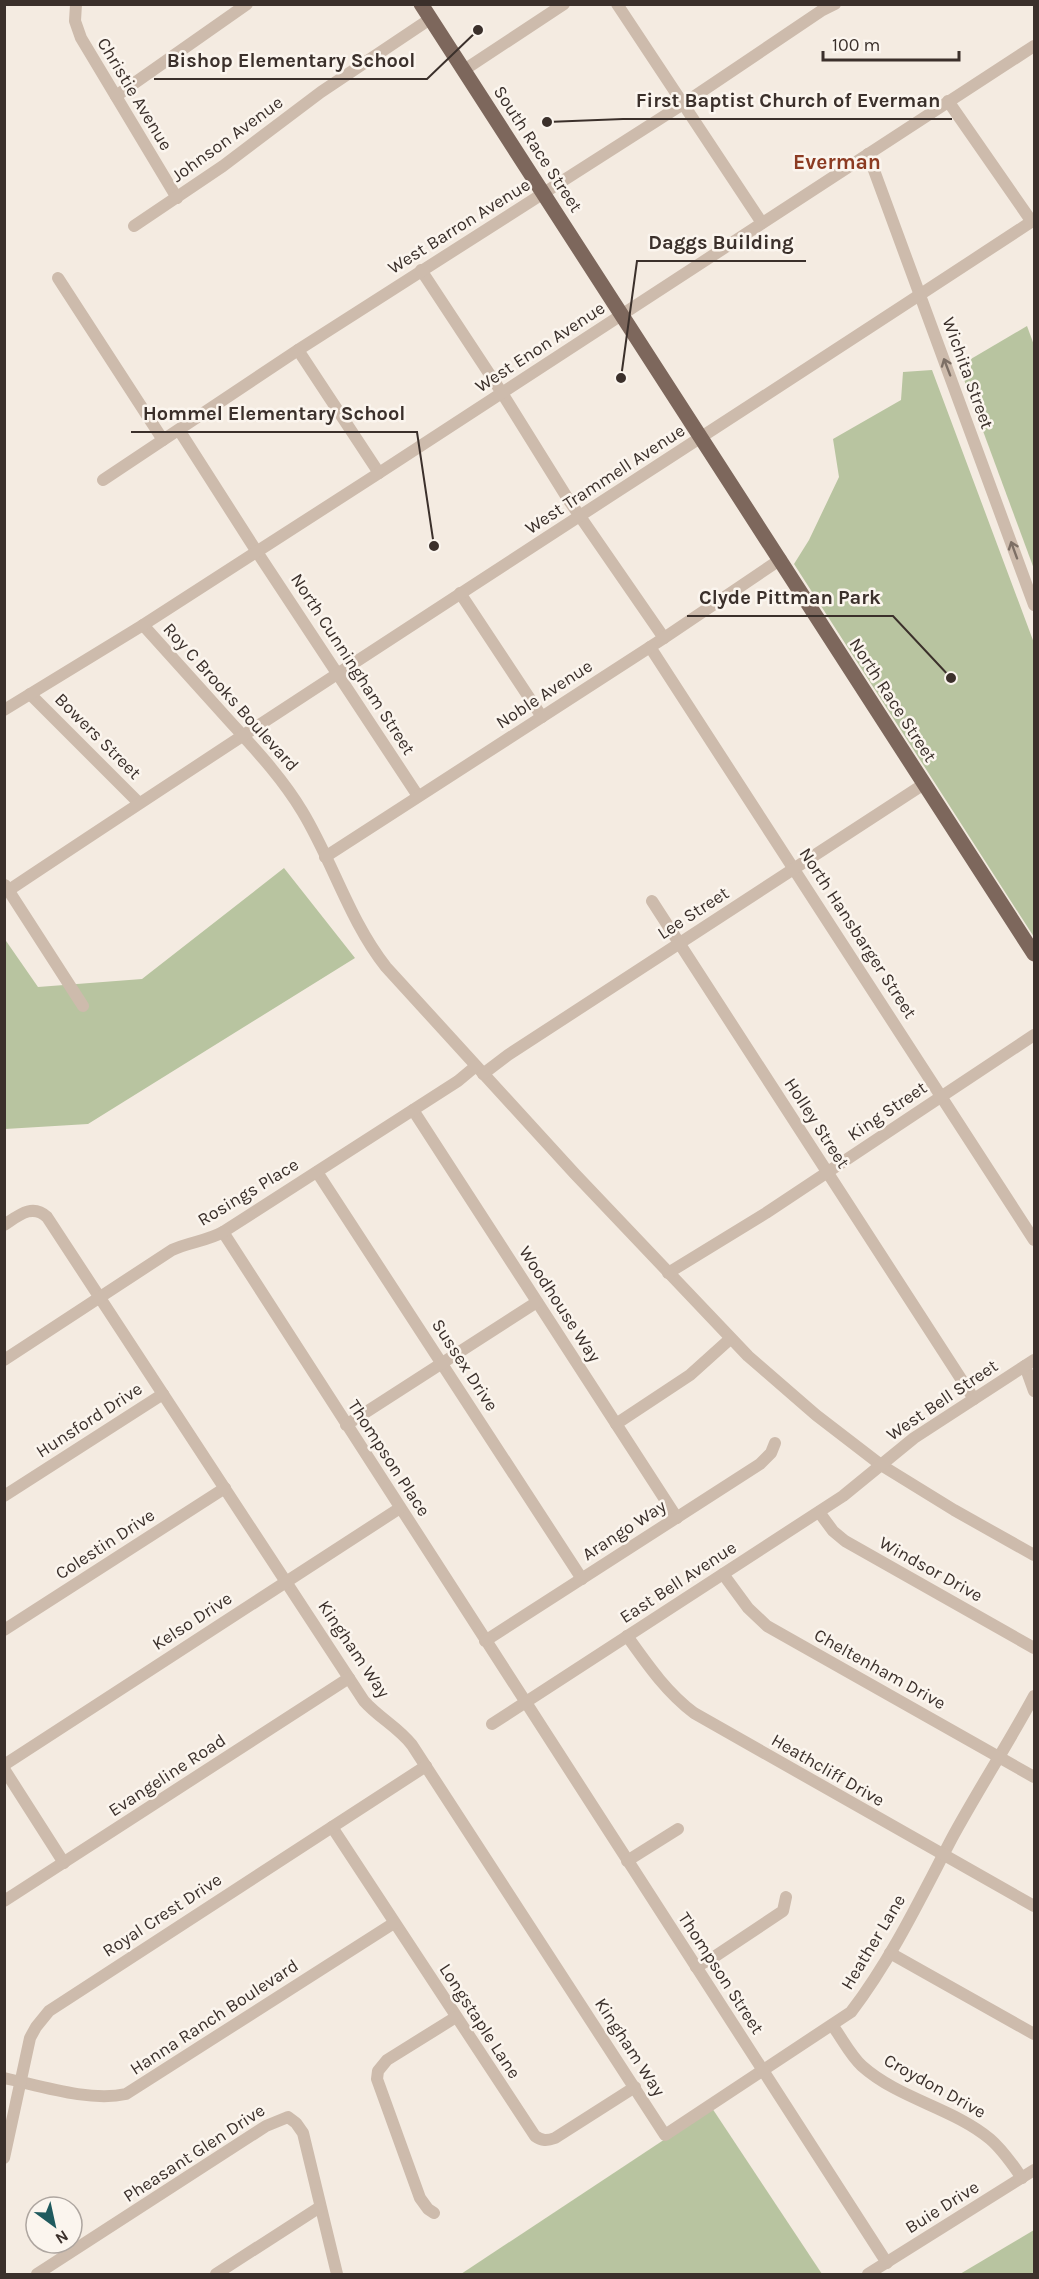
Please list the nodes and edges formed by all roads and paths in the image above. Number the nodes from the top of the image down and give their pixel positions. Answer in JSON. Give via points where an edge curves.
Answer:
{"nodes":[{"id":1,"x":76,"y":4,"type":"edge"},
{"id":2,"x":247,"y":4,"type":"edge"},
{"id":3,"x":421,"y":4,"type":"edge"},
{"id":4,"x":564,"y":4,"type":"edge"},
{"id":5,"x":617,"y":4,"type":"edge"},
{"id":6,"x":835,"y":4,"type":"edge"},
{"id":7,"x":430,"y":19,"type":"junction"},
{"id":8,"x":1035,"y":46,"type":"edge"},
{"id":9,"x":464,"y":70,"type":"junction"},
{"id":10,"x":116,"y":96,"type":"junction"},
{"id":11,"x":948,"y":101,"type":"junction"},
{"id":12,"x":682,"y":104,"type":"junction"},
{"id":13,"x":868,"y":154,"type":"junction"},
{"id":14,"x":544,"y":193,"type":"junction"},
{"id":15,"x":177,"y":198,"type":"junction"},
{"id":16,"x":1033,"y":221,"type":"edge"},
{"id":17,"x":762,"y":223,"type":"junction"},
{"id":18,"x":134,"y":226,"type":"dead end"},
{"id":19,"x":421,"y":270,"type":"junction"},
{"id":20,"x":58,"y":278,"type":"dead end"},
{"id":21,"x":921,"y":295,"type":"junction"},
{"id":22,"x":623,"y":314,"type":"junction"},
{"id":23,"x":297,"y":350,"type":"junction"},
{"id":24,"x":502,"y":393,"type":"junction"},
{"id":25,"x":179,"y":430,"type":"junction"},
{"id":26,"x":701,"y":439,"type":"junction"},
{"id":27,"x":164,"y":440,"type":"junction"},
{"id":28,"x":379,"y":473,"type":"junction"},
{"id":29,"x":103,"y":480,"type":"dead end"},
{"id":30,"x":580,"y":516,"type":"junction"},
{"id":31,"x":257,"y":552,"type":"junction"},
{"id":32,"x":781,"y":560,"type":"junction"},
{"id":33,"x":460,"y":593,"type":"junction"},
{"id":34,"x":1035,"y":605,"type":"edge"},
{"id":35,"x":143,"y":625,"type":"junction"},
{"id":36,"x":664,"y":638,"type":"junction"},
{"id":37,"x":650,"y":647,"type":"junction"},
{"id":38,"x":338,"y":674,"type":"junction"},
{"id":39,"x":30,"y":694,"type":"junction"},
{"id":40,"x":4,"y":710,"type":"edge"},
{"id":41,"x":542,"y":717,"type":"junction"},
{"id":42,"x":244,"y":736,"type":"junction"},
{"id":43,"x":924,"y":784,"type":"junction"},
{"id":44,"x":418,"y":796,"type":"junction"},
{"id":45,"x":139,"y":803,"type":"junction"},
{"id":46,"x":325,"y":857,"type":"junction"},
{"id":47,"x":794,"y":868,"type":"junction"},
{"id":48,"x":7,"y":887,"type":"edge"},
{"id":49,"x":652,"y":901,"type":"dead end"},
{"id":50,"x":679,"y":943,"type":"junction"},
{"id":51,"x":1035,"y":954,"type":"edge"},
{"id":52,"x":83,"y":1006,"type":"dead end"},
{"id":53,"x":1035,"y":1035,"type":"edge"},
{"id":54,"x":480,"y":1070,"type":"junction"},
{"id":55,"x":942,"y":1096,"type":"junction"},
{"id":56,"x":413,"y":1110,"type":"junction"},
{"id":57,"x":317,"y":1172,"type":"junction"},
{"id":58,"x":827,"y":1172,"type":"junction"},
{"id":59,"x":4,"y":1225,"type":"edge"},
{"id":60,"x":223,"y":1232,"type":"junction"},
{"id":61,"x":1035,"y":1240,"type":"edge"},
{"id":62,"x":668,"y":1273,"type":"junction"},
{"id":63,"x":100,"y":1298,"type":"junction"},
{"id":64,"x":537,"y":1302,"type":"junction"},
{"id":65,"x":730,"y":1339,"type":"junction"},
{"id":66,"x":4,"y":1360,"type":"edge"},
{"id":67,"x":442,"y":1363,"type":"junction"},
{"id":68,"x":1030,"y":1363,"type":"edge"},
{"id":69,"x":1035,"y":1391,"type":"edge"},
{"id":70,"x":163,"y":1394,"type":"junction"},
{"id":71,"x":974,"y":1399,"type":"junction"},
{"id":72,"x":616,"y":1424,"type":"junction"},
{"id":73,"x":346,"y":1425,"type":"junction"},
{"id":74,"x":775,"y":1443,"type":"dead end"},
{"id":75,"x":881,"y":1465,"type":"junction"},
{"id":76,"x":225,"y":1488,"type":"junction"},
{"id":77,"x":4,"y":1496,"type":"edge"},
{"id":78,"x":399,"y":1508,"type":"junction"},
{"id":79,"x":819,"y":1512,"type":"junction"},
{"id":80,"x":677,"y":1518,"type":"junction"},
{"id":81,"x":1035,"y":1555,"type":"edge"},
{"id":82,"x":723,"y":1574,"type":"junction"},
{"id":83,"x":582,"y":1578,"type":"junction"},
{"id":84,"x":286,"y":1581,"type":"junction"},
{"id":85,"x":4,"y":1630,"type":"edge"},
{"id":86,"x":627,"y":1636,"type":"junction"},
{"id":87,"x":485,"y":1641,"type":"junction"},
{"id":88,"x":1035,"y":1648,"type":"edge"},
{"id":89,"x":350,"y":1678,"type":"junction"},
{"id":90,"x":1035,"y":1696,"type":"edge"},
{"id":91,"x":525,"y":1703,"type":"junction"},
{"id":92,"x":492,"y":1724,"type":"dead end"},
{"id":93,"x":1000,"y":1757,"type":"junction"},
{"id":94,"x":426,"y":1766,"type":"junction"},
{"id":95,"x":4,"y":1767,"type":"edge"},
{"id":96,"x":1035,"y":1777,"type":"edge"},
{"id":97,"x":332,"y":1827,"type":"junction"},
{"id":98,"x":678,"y":1829,"type":"dead end"},
{"id":99,"x":943,"y":1856,"type":"junction"},
{"id":100,"x":627,"y":1861,"type":"junction"},
{"id":101,"x":64,"y":1863,"type":"junction"},
{"id":102,"x":786,"y":1898,"type":"dead end"},
{"id":103,"x":4,"y":1901,"type":"edge"},
{"id":104,"x":1035,"y":1906,"type":"edge"},
{"id":105,"x":394,"y":1923,"type":"junction"},
{"id":106,"x":890,"y":1953,"type":"junction"},
{"id":107,"x":696,"y":1967,"type":"junction"},
{"id":108,"x":456,"y":2017,"type":"junction"},
{"id":109,"x":832,"y":2025,"type":"junction"},
{"id":110,"x":1035,"y":2034,"type":"edge"},
{"id":111,"x":762,"y":2071,"type":"junction"},
{"id":112,"x":4,"y":2078,"type":"edge"},
{"id":113,"x":21,"y":2082,"type":"junction"},
{"id":114,"x":634,"y":2087,"type":"junction"},
{"id":115,"x":665,"y":2134,"type":"joint"},
{"id":116,"x":4,"y":2158,"type":"edge"},
{"id":117,"x":1035,"y":2170,"type":"edge"},
{"id":118,"x":1022,"y":2178,"type":"junction"},
{"id":119,"x":320,"y":2207,"type":"junction"},
{"id":120,"x":434,"y":2213,"type":"dead end"},
{"id":121,"x":887,"y":2263,"type":"junction"},
{"id":122,"x":37,"y":2274,"type":"edge"},
{"id":123,"x":216,"y":2274,"type":"edge"},
{"id":124,"x":337,"y":2274,"type":"edge"},
{"id":125,"x":868,"y":2274,"type":"edge"}],
"edges":[{"from":1,"to":10,"type":"street","name":"Christie Avenue","via":[[75,21],[81,38]]},
{"from":2,"to":10,"type":"street"},
{"from":3,"to":7,"type":"main road","name":"South Race Street"},
{"from":4,"to":9,"type":"street"},
{"from":5,"to":12,"type":"street"},
{"from":6,"to":12,"type":"street","name":"West Barron Avenue"},
{"from":7,"to":9,"type":"main road","name":"South Race Street"},
{"from":7,"to":15,"type":"street","name":"Johnson Avenue","via":[[321,92]]},
{"from":8,"to":11,"type":"street","name":"West Enon Avenue"},
{"from":9,"to":14,"type":"main road","name":"South Race Street"},
{"from":10,"to":15,"type":"street","name":"Christie Avenue"},
{"from":11,"to":13,"type":"street","name":"West Enon Avenue"},
{"from":11,"to":16,"type":"street"},
{"from":12,"to":14,"type":"street","name":"West Barron Avenue"},
{"from":12,"to":17,"type":"street"},
{"from":13,"to":17,"type":"street","name":"West Enon Avenue"},
{"from":13,"to":21,"type":"street","name":"Wichita Street"},
{"from":14,"to":19,"type":"street","name":"West Barron Avenue"},
{"from":14,"to":22,"type":"main road","name":"South Race Street"},
{"from":15,"to":18,"type":"street","name":"Johnson Avenue"},
{"from":16,"to":21,"type":"street","name":"West Trammell Avenue"},
{"from":17,"to":22,"type":"street","name":"West Enon Avenue"},
{"from":19,"to":23,"type":"street","name":"West Barron Avenue"},
{"from":19,"to":24,"type":"street"},
{"from":20,"to":27,"type":"street"},
{"from":21,"to":26,"type":"street","name":"West Trammell Avenue"},
{"from":34,"to":21,"type":"street","name":"Wichita Street","one_way":true},
{"from":22,"to":24,"type":"street","name":"West Enon Avenue"},
{"from":22,"to":26,"type":"main road","name":"North Race Street"},
{"from":23,"to":25,"type":"street","name":"West Barron Avenue"},
{"from":23,"to":28,"type":"street"},
{"from":24,"to":28,"type":"street","name":"West Enon Avenue"},
{"from":24,"to":30,"type":"street"},
{"from":25,"to":27,"type":"street","name":"West Barron Avenue"},
{"from":25,"to":31,"type":"street","name":"North Cunningham Street"},
{"from":26,"to":30,"type":"street","name":"West Trammell Avenue"},
{"from":26,"to":32,"type":"main road","name":"North Race Street"},
{"from":27,"to":29,"type":"street","name":"West Barron Avenue"},
{"from":28,"to":31,"type":"street","name":"West Enon Avenue"},
{"from":30,"to":33,"type":"street","name":"West Trammell Avenue"},
{"from":30,"to":36,"type":"street"},
{"from":31,"to":35,"type":"street","name":"West Enon Avenue"},
{"from":31,"to":38,"type":"street","name":"North Cunningham Street"},
{"from":32,"to":36,"type":"street","name":"Noble Avenue"},
{"from":32,"to":43,"type":"main road","name":"North Race Street"},
{"from":33,"to":38,"type":"street","name":"West Trammell Avenue"},
{"from":33,"to":41,"type":"street"},
{"from":35,"to":39,"type":"street","name":"West Enon Avenue"},
{"from":35,"to":42,"type":"street","name":"Roy C Brooks Boulevard"},
{"from":36,"to":37,"type":"street","name":"Noble Avenue"},
{"from":37,"to":41,"type":"street","name":"Noble Avenue"},
{"from":37,"to":47,"type":"street","name":"North Hansbarger Street"},
{"from":38,"to":42,"type":"street","name":"West Trammell Avenue"},
{"from":38,"to":44,"type":"street","name":"North Cunningham Street"},
{"from":39,"to":40,"type":"street","name":"West Enon Avenue"},
{"from":39,"to":45,"type":"street","name":"Bowers Street"},
{"from":41,"to":44,"type":"street","name":"Noble Avenue"},
{"from":42,"to":45,"type":"street","name":"West Trammell Avenue"},
{"from":42,"to":46,"type":"street","name":"Roy C Brooks Boulevard","via":[[286,786]]},
{"from":43,"to":47,"type":"street","name":"Lee Street"},
{"from":43,"to":51,"type":"main road","name":"North Race Street"},
{"from":44,"to":46,"type":"street","name":"Noble Avenue"},
{"from":45,"to":48,"type":"street","name":"West Trammell Avenue"},
{"from":46,"to":54,"type":"street","name":"Roy C Brooks Boulevard","via":[[369,946]]},
{"from":47,"to":50,"type":"street","name":"Lee Street"},
{"from":47,"to":55,"type":"street","name":"North Hansbarger Street"},
{"from":48,"to":52,"type":"street"},
{"from":49,"to":50,"type":"street","name":"Holley Street"},
{"from":50,"to":54,"type":"street","name":"Lee Street"},
{"from":50,"to":58,"type":"street","name":"Holley Street"},
{"from":53,"to":55,"type":"street","name":"King Street"},
{"from":54,"to":56,"type":"street","name":"Rosings Place"},
{"from":54,"to":62,"type":"street","name":"Roy C Brooks Boulevard"},
{"from":55,"to":58,"type":"street","name":"King Street"},
{"from":55,"to":61,"type":"street","name":"North Hansbarger Street"},
{"from":56,"to":57,"type":"street","name":"Rosings Place"},
{"from":56,"to":64,"type":"street","name":"Woodhouse Way"},
{"from":57,"to":60,"type":"street","name":"Rosings Place"},
{"from":57,"to":67,"type":"street","name":"Sussex Drive"},
{"from":58,"to":62,"type":"street","name":"King Street"},
{"from":58,"to":71,"type":"street","name":"Holley Street"},
{"from":59,"to":63,"type":"street","name":"Kingham Way","via":[[23,1213],[36,1211],[46,1217]]},
{"from":60,"to":63,"type":"street","name":"Rosings Place","via":[[172,1250]]},
{"from":60,"to":73,"type":"street","name":"Thompson Place"},
{"from":62,"to":65,"type":"street","name":"Roy C Brooks Boulevard"},
{"from":63,"to":66,"type":"street","name":"Rosings Place"},
{"from":63,"to":70,"type":"street","name":"Kingham Way"},
{"from":64,"to":67,"type":"street"},
{"from":64,"to":72,"type":"street","name":"Woodhouse Way"},
{"from":65,"to":72,"type":"street","via":[[690,1376]]},
{"from":65,"to":75,"type":"street","name":"Roy C Brooks Boulevard","via":[[816,1415]]},
{"from":67,"to":73,"type":"street"},
{"from":67,"to":83,"type":"street","name":"Sussex Drive"},
{"from":68,"to":69,"type":"street"},
{"from":68,"to":71,"type":"street","name":"West Bell Street"},
{"from":70,"to":76,"type":"street","name":"Kingham Way"},
{"from":70,"to":77,"type":"street","name":"Hunsford Drive"},
{"from":71,"to":75,"type":"street","name":"West Bell Street"},
{"from":72,"to":80,"type":"street","name":"Woodhouse Way"},
{"from":73,"to":78,"type":"street","name":"Thompson Place"},
{"from":74,"to":80,"type":"street","name":"Arango Way","via":[[760,1464]]},
{"from":75,"to":79,"type":"street","name":"East Bell Avenue"},
{"from":75,"to":81,"type":"street","name":"Roy C Brooks Boulevard"},
{"from":76,"to":84,"type":"street","name":"Kingham Way"},
{"from":76,"to":85,"type":"street","name":"Colestin Drive"},
{"from":78,"to":84,"type":"street","name":"Kelso Drive"},
{"from":78,"to":87,"type":"street","name":"Thompson Place"},
{"from":79,"to":82,"type":"street","name":"East Bell Avenue"},
{"from":79,"to":88,"type":"street","name":"Windsor Drive","via":[[845,1541]]},
{"from":80,"to":83,"type":"street","name":"Arango Way"},
{"from":82,"to":86,"type":"street","name":"East Bell Avenue"},
{"from":82,"to":93,"type":"street","name":"Cheltenham Drive","via":[[767,1626]]},
{"from":83,"to":87,"type":"street","name":"Arango Way"},
{"from":84,"to":89,"type":"street","name":"Kingham Way"},
{"from":84,"to":95,"type":"street","name":"Kelso Drive"},
{"from":86,"to":91,"type":"street","name":"East Bell Avenue"},
{"from":86,"to":99,"type":"street","name":"Heathcliff Drive","via":[[655,1675],[694,1713]]},
{"from":87,"to":91,"type":"street","name":"Thompson Place"},
{"from":89,"to":94,"type":"street","name":"Kingham Way","via":[[373,1711],[405,1736]]},
{"from":89,"to":101,"type":"street","name":"Evangeline Road"},
{"from":90,"to":93,"type":"street","name":"Heather Lane"},
{"from":91,"to":92,"type":"street","name":"East Bell Avenue"},
{"from":91,"to":100,"type":"street","name":"Thompson Street"},
{"from":93,"to":96,"type":"street","name":"Cheltenham Drive"},
{"from":93,"to":99,"type":"street","name":"Heather Lane"},
{"from":94,"to":97,"type":"street","name":"Royal Crest Drive"},
{"from":94,"to":114,"type":"street","name":"Kingham Way"},
{"from":95,"to":101,"type":"street"},
{"from":97,"to":105,"type":"street","name":"Longstaple Lane"},
{"from":97,"to":113,"type":"street","name":"Royal Crest Drive","via":[[49,2011],[30,2038]]},
{"from":98,"to":100,"type":"street"},
{"from":99,"to":104,"type":"street","name":"Heathcliff Drive"},
{"from":99,"to":106,"type":"street","name":"Heather Lane"},
{"from":100,"to":107,"type":"street","name":"Thompson Street"},
{"from":101,"to":103,"type":"street","name":"Evangeline Road"},
{"from":102,"to":107,"type":"street","via":[[783,1911],[776,1917]]},
{"from":105,"to":108,"type":"street","name":"Longstaple Lane"},
{"from":105,"to":113,"type":"street","name":"Hanna Ranch Boulevard","via":[[126,2094],[93,2097]]},
{"from":106,"to":109,"type":"street","name":"Heather Lane","via":[[852,2012]]},
{"from":106,"to":110,"type":"street"},
{"from":107,"to":111,"type":"street","name":"Thompson Street"},
{"from":108,"to":114,"type":"street","name":"Longstaple Lane","via":[[529,2130],[540,2140],[555,2138]]},
{"from":108,"to":120,"type":"street","via":[[387,2060],[377,2079],[420,2198]]},
{"from":109,"to":111,"type":"street","name":"Heather Lane"},
{"from":109,"to":118,"type":"street","name":"Croydon Drive","via":[[864,2068],[894,2088],[978,2130],[1004,2152]]},
{"from":111,"to":115,"type":"street","name":"Heather Lane"},
{"from":111,"to":121,"type":"street","name":"Thompson Street"},
{"from":112,"to":113,"type":"street","name":"Hanna Ranch Boulevard"},
{"from":113,"to":116,"type":"street","name":"Royal Crest Drive"},
{"from":114,"to":115,"type":"street","name":"Kingham Way"},
{"from":117,"to":118,"type":"street","name":"Buie Drive"},
{"from":118,"to":121,"type":"street","name":"Buie Drive"},
{"from":119,"to":122,"type":"street","name":"Pheasant Glen Drive","via":[[303,2133],[288,2117]]},
{"from":119,"to":123,"type":"street"},
{"from":119,"to":124,"type":"street"},
{"from":121,"to":125,"type":"street","name":"Buie Drive"}]}
